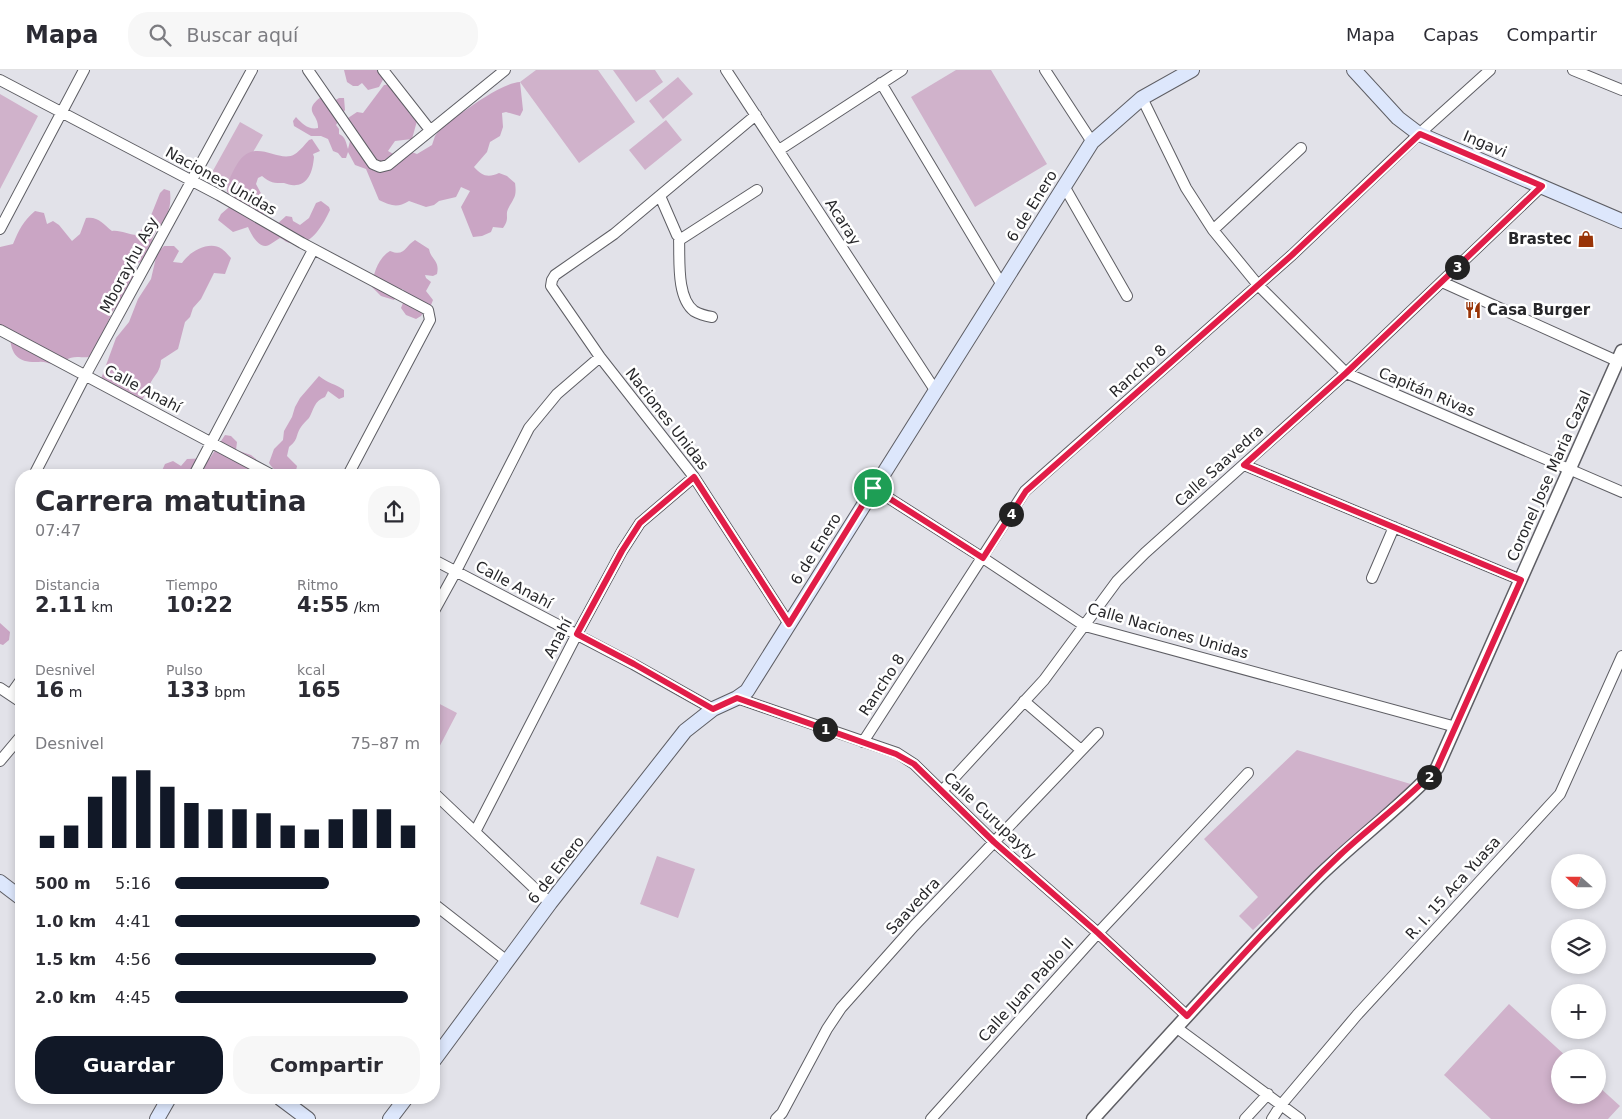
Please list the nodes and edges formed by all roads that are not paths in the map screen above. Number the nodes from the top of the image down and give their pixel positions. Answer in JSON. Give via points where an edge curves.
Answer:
{"nodes":[{"id":1,"x":84,"y":70,"type":"edge"},
{"id":2,"x":252,"y":70,"type":"edge"},
{"id":3,"x":308,"y":70,"type":"edge"},
{"id":4,"x":383,"y":70,"type":"edge"},
{"id":5,"x":505,"y":70,"type":"edge"},
{"id":6,"x":726,"y":70,"type":"edge"},
{"id":7,"x":902,"y":70,"type":"edge"},
{"id":8,"x":1045,"y":70,"type":"edge"},
{"id":9,"x":1192,"y":70,"type":"edge"},
{"id":10,"x":1354,"y":70,"type":"edge"},
{"id":11,"x":1490,"y":70,"type":"edge"},
{"id":12,"x":1573,"y":70,"type":"edge"},
{"id":13,"x":0,"y":80,"type":"edge"},
{"id":14,"x":881,"y":84,"type":"junction"},
{"id":15,"x":1622,"y":90,"type":"edge"},
{"id":16,"x":1142,"y":98,"type":"junction"},
{"id":17,"x":62,"y":113,"type":"junction"},
{"id":18,"x":756,"y":115,"type":"junction"},
{"id":19,"x":430,"y":130,"type":"junction"},
{"id":20,"x":1420,"y":134,"type":"junction"},
{"id":21,"x":1092,"y":142,"type":"junction"},
{"id":22,"x":1301,"y":148,"type":"dead end"},
{"id":23,"x":778,"y":150,"type":"junction"},
{"id":24,"x":191,"y":181,"type":"junction"},
{"id":25,"x":1064,"y":186,"type":"junction"},
{"id":26,"x":1542,"y":186,"type":"junction"},
{"id":27,"x":757,"y":190,"type":"dead end"},
{"id":28,"x":660,"y":196,"type":"junction"},
{"id":29,"x":1622,"y":221,"type":"edge"},
{"id":30,"x":0,"y":229,"type":"edge"},
{"id":31,"x":1213,"y":230,"type":"junction"},
{"id":32,"x":679,"y":238,"type":"junction"},
{"id":33,"x":313,"y":250,"type":"junction"},
{"id":34,"x":1442,"y":282,"type":"junction"},
{"id":35,"x":1002,"y":285,"type":"junction"},
{"id":36,"x":1258,"y":285,"type":"junction"},
{"id":37,"x":1127,"y":296,"type":"dead end"},
{"id":38,"x":712,"y":317,"type":"dead end"},
{"id":39,"x":0,"y":330,"type":"edge"},
{"id":40,"x":600,"y":356,"type":"junction"},
{"id":41,"x":1620,"y":356,"type":"edge"},
{"id":42,"x":1346,"y":373,"type":"junction"},
{"id":43,"x":86,"y":376,"type":"junction"},
{"id":44,"x":935,"y":390,"type":"junction"},
{"id":45,"x":212,"y":442,"type":"junction"},
{"id":46,"x":1244,"y":465,"type":"junction"},
{"id":47,"x":37,"y":469,"type":"edge"},
{"id":48,"x":197,"y":469,"type":"edge"},
{"id":49,"x":261,"y":469,"type":"edge"},
{"id":50,"x":351,"y":469,"type":"edge"},
{"id":51,"x":1570,"y":470,"type":"junction"},
{"id":52,"x":694,"y":477,"type":"junction"},
{"id":53,"x":873,"y":488,"type":"junction"},
{"id":54,"x":1622,"y":492,"type":"edge"},
{"id":55,"x":1394,"y":527,"type":"junction"},
{"id":56,"x":983,"y":558,"type":"junction"},
{"id":57,"x":440,"y":563,"type":"edge"},
{"id":58,"x":456,"y":571,"type":"junction"},
{"id":59,"x":1372,"y":578,"type":"dead end"},
{"id":60,"x":1521,"y":580,"type":"junction"},
{"id":61,"x":440,"y":600,"type":"edge"},
{"id":62,"x":789,"y":624,"type":"junction"},
{"id":63,"x":1085,"y":626,"type":"junction"},
{"id":64,"x":577,"y":634,"type":"junction"},
{"id":65,"x":1622,"y":656,"type":"edge"},
{"id":66,"x":0,"y":688,"type":"edge"},
{"id":67,"x":15,"y":688,"type":"edge"},
{"id":68,"x":10,"y":694,"type":"junction"},
{"id":69,"x":15,"y":698,"type":"edge"},
{"id":70,"x":737,"y":698,"type":"junction"},
{"id":71,"x":1024,"y":701,"type":"junction"},
{"id":72,"x":713,"y":709,"type":"junction"},
{"id":73,"x":1456,"y":726,"type":"junction"},
{"id":74,"x":1098,"y":733,"type":"dead end"},
{"id":75,"x":863,"y":742,"type":"junction"},
{"id":76,"x":15,"y":743,"type":"edge"},
{"id":77,"x":1081,"y":750,"type":"junction"},
{"id":78,"x":0,"y":761,"type":"edge"},
{"id":79,"x":1248,"y":773,"type":"dead end"},
{"id":80,"x":942,"y":791,"type":"junction"},
{"id":81,"x":440,"y":799,"type":"edge"},
{"id":82,"x":475,"y":832,"type":"junction"},
{"id":83,"x":994,"y":842,"type":"junction"},
{"id":84,"x":0,"y":882,"type":"edge"},
{"id":85,"x":15,"y":893,"type":"edge"},
{"id":86,"x":550,"y":903,"type":"junction"},
{"id":87,"x":440,"y":909,"type":"edge"},
{"id":88,"x":1098,"y":933,"type":"junction"},
{"id":89,"x":507,"y":962,"type":"junction"},
{"id":90,"x":1187,"y":1016,"type":"junction"},
{"id":91,"x":1176,"y":1028,"type":"junction"},
{"id":92,"x":440,"y":1049,"type":"edge"},
{"id":93,"x":1268,"y":1094,"type":"junction"},
{"id":94,"x":166,"y":1104,"type":"edge"},
{"id":95,"x":288,"y":1104,"type":"edge"},
{"id":96,"x":401,"y":1104,"type":"edge"},
{"id":97,"x":1281,"y":1105,"type":"junction"},
{"id":98,"x":157,"y":1119,"type":"edge"},
{"id":99,"x":308,"y":1119,"type":"edge"},
{"id":100,"x":390,"y":1119,"type":"edge"},
{"id":101,"x":776,"y":1119,"type":"edge"},
{"id":102,"x":931,"y":1119,"type":"edge"},
{"id":103,"x":1093,"y":1119,"type":"edge"},
{"id":104,"x":1245,"y":1119,"type":"edge"},
{"id":105,"x":1272,"y":1119,"type":"edge"},
{"id":106,"x":1300,"y":1119,"type":"edge"}],
"edges":[{"from":1,"to":17,"type":"street"},
{"from":2,"to":24,"type":"street","name":"Mborayhu Asy"},
{"from":3,"to":19,"type":"street","via":[[373,164],[380,167],[388,165]]},
{"from":4,"to":19,"type":"street"},
{"from":5,"to":19,"type":"street"},
{"from":6,"to":18,"type":"street","name":"Acaray"},
{"from":7,"to":14,"type":"street"},
{"from":8,"to":21,"type":"street"},
{"from":9,"to":16,"type":"main road","name":"6 de Enero"},
{"from":10,"to":20,"type":"main road","name":"Ingavi","via":[[1398,118]]},
{"from":11,"to":20,"type":"street","name":"Rancho 8"},
{"from":12,"to":15,"type":"street"},
{"from":13,"to":17,"type":"street","name":"Naciones Unidas"},
{"from":14,"to":23,"type":"street"},
{"from":14,"to":35,"type":"street"},
{"from":16,"to":21,"type":"main road","name":"6 de Enero"},
{"from":16,"to":31,"type":"street","name":"Capitán Rivas","via":[[1186,188]]},
{"from":17,"to":24,"type":"street","name":"Naciones Unidas"},
{"from":17,"to":30,"type":"street"},
{"from":18,"to":23,"type":"street","name":"Acaray"},
{"from":18,"to":28,"type":"street"},
{"from":20,"to":26,"type":"main road","name":"Ingavi"},
{"from":20,"to":36,"type":"street","name":"Rancho 8"},
{"from":21,"to":25,"type":"main road","name":"6 de Enero"},
{"from":22,"to":31,"type":"street"},
{"from":23,"to":44,"type":"street","name":"Acaray"},
{"from":24,"to":33,"type":"street","name":"Naciones Unidas"},
{"from":24,"to":43,"type":"street","name":"Mborayhu Asy"},
{"from":25,"to":35,"type":"main road","name":"6 de Enero"},
{"from":25,"to":37,"type":"street"},
{"from":26,"to":29,"type":"main road","name":"Ingavi"},
{"from":26,"to":34,"type":"street","name":"Calle Saavedra"},
{"from":27,"to":32,"type":"street","via":[[684,239]]},
{"from":28,"to":32,"type":"street"},
{"from":28,"to":40,"type":"street","name":"Naciones Unidas","via":[[552,280],[551,286]]},
{"from":31,"to":36,"type":"street","name":"Capitán Rivas"},
{"from":32,"to":38,"type":"street","via":[[680,279],[685,297],[692,310]]},
{"from":33,"to":45,"type":"street"},
{"from":33,"to":50,"type":"street","name":"Naciones Unidas","via":[[428,310],[430,320]]},
{"from":34,"to":41,"type":"street"},
{"from":34,"to":42,"type":"street","name":"Calle Saavedra"},
{"from":35,"to":44,"type":"main road","name":"6 de Enero"},
{"from":36,"to":42,"type":"street","name":"Capitán Rivas"},
{"from":36,"to":56,"type":"street","name":"Rancho 8","via":[[1026,491]]},
{"from":39,"to":43,"type":"street","name":"Calle Anahí"},
{"from":40,"to":52,"type":"street","name":"Naciones Unidas"},
{"from":40,"to":58,"type":"street","via":[[557,394],[529,428]]},
{"from":41,"to":51,"type":"street","name":"Coronel Jose Maria Cazal"},
{"from":42,"to":46,"type":"street","name":"Calle Saavedra"},
{"from":42,"to":51,"type":"street","name":"Capitán Rivas"},
{"from":43,"to":45,"type":"street","name":"Calle Anahí"},
{"from":43,"to":47,"type":"street","name":"Mborayhu Asy"},
{"from":44,"to":53,"type":"main road","name":"6 de Enero"},
{"from":45,"to":48,"type":"street"},
{"from":45,"to":49,"type":"street","name":"Calle Anahí"},
{"from":46,"to":55,"type":"street"},
{"from":46,"to":63,"type":"street","name":"Calle Saavedra","via":[[1117,581]]},
{"from":51,"to":54,"type":"street","name":"Capitán Rivas"},
{"from":51,"to":60,"type":"street","name":"Coronel Jose Maria Cazal"},
{"from":52,"to":62,"type":"street","name":"Naciones Unidas"},
{"from":52,"to":64,"type":"street","name":"Anahí","via":[[640,523]]},
{"from":53,"to":56,"type":"street","name":"Calle Naciones Unidas"},
{"from":53,"to":62,"type":"main road","name":"6 de Enero"},
{"from":55,"to":59,"type":"street"},
{"from":55,"to":60,"type":"street"},
{"from":56,"to":63,"type":"street","name":"Calle Naciones Unidas"},
{"from":56,"to":75,"type":"street","name":"Rancho 8"},
{"from":57,"to":58,"type":"street","name":"Calle Anahí"},
{"from":58,"to":61,"type":"street"},
{"from":58,"to":64,"type":"street","name":"Calle Anahí"},
{"from":60,"to":73,"type":"street","name":"Coronel Jose Maria Cazal"},
{"from":62,"to":70,"type":"main road","name":"6 de Enero","via":[[747,691]]},
{"from":63,"to":71,"type":"street","name":"Calle Saavedra"},
{"from":63,"to":73,"type":"street","name":"Calle Naciones Unidas"},
{"from":64,"to":72,"type":"street","name":"Calle Anahí"},
{"from":64,"to":82,"type":"street","name":"Anahí"},
{"from":65,"to":97,"type":"street","name":"R. I. 15 Aca Yuasa","via":[[1560,794],[1357,1015]]},
{"from":66,"to":68,"type":"street"},
{"from":67,"to":68,"type":"street"},
{"from":68,"to":69,"type":"street"},
{"from":70,"to":72,"type":"main road","name":"6 de Enero"},
{"from":70,"to":75,"type":"street","name":"Calle Curupayty"},
{"from":71,"to":77,"type":"street"},
{"from":71,"to":80,"type":"street","name":"Calle Saavedra"},
{"from":72,"to":86,"type":"main road","name":"6 de Enero","via":[[685,731]]},
{"from":73,"to":90,"type":"street","name":"Coronel Jose Maria Cazal","via":[[1437,768],[1418,789],[1342,854]]},
{"from":74,"to":77,"type":"street","name":"Saavedra"},
{"from":75,"to":80,"type":"street","name":"Calle Curupayty","via":[[914,764]]},
{"from":76,"to":78,"type":"street"},
{"from":77,"to":83,"type":"street","name":"Saavedra"},
{"from":79,"to":88,"type":"street","name":"Calle Juan Pablo II"},
{"from":80,"to":83,"type":"street","name":"Calle Curupayty"},
{"from":81,"to":82,"type":"street"},
{"from":82,"to":86,"type":"street"},
{"from":83,"to":88,"type":"street","name":"Calle Curupayty"},
{"from":83,"to":101,"type":"street","name":"Saavedra","via":[[842,1008]]},
{"from":84,"to":85,"type":"main road"},
{"from":86,"to":89,"type":"main road","name":"6 de Enero"},
{"from":87,"to":89,"type":"street"},
{"from":88,"to":90,"type":"street","name":"Calle Curupayty"},
{"from":88,"to":102,"type":"street","name":"Calle Juan Pablo II"},
{"from":89,"to":92,"type":"main road","name":"6 de Enero"},
{"from":90,"to":91,"type":"street","name":"Coronel Jose Maria Cazal"},
{"from":91,"to":93,"type":"street"},
{"from":91,"to":103,"type":"street","name":"Coronel Jose Maria Cazal"},
{"from":93,"to":97,"type":"street"},
{"from":93,"to":104,"type":"street"},
{"from":94,"to":98,"type":"main road"},
{"from":95,"to":99,"type":"main road"},
{"from":96,"to":100,"type":"main road"},
{"from":97,"to":105,"type":"street","name":"R. I. 15 Aca Yuasa"},
{"from":97,"to":106,"type":"street"}]}
